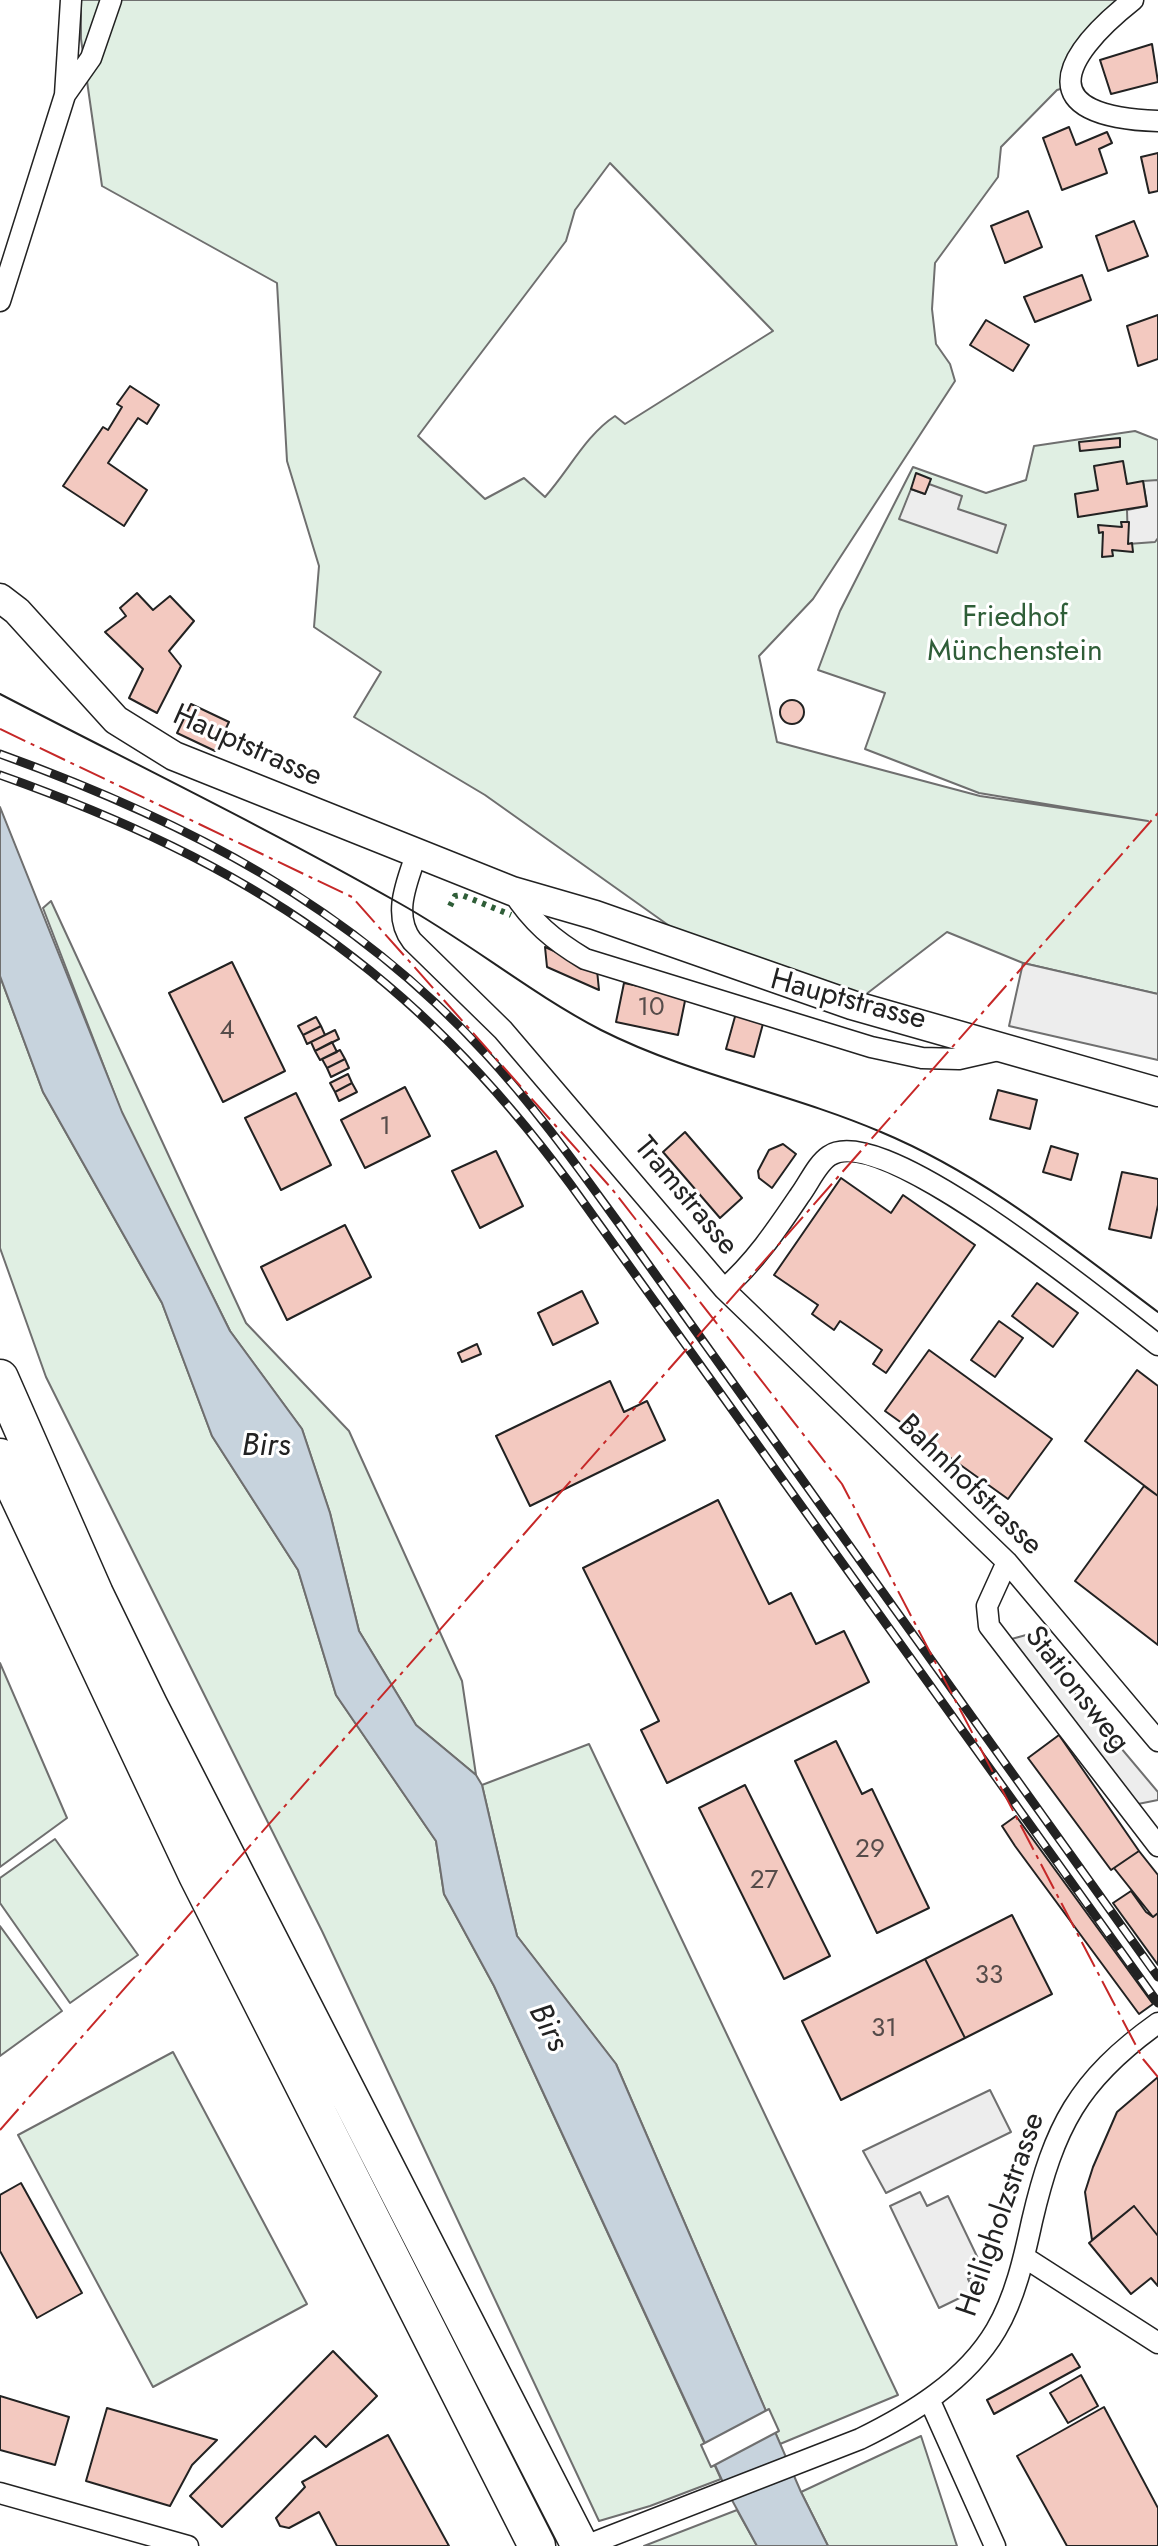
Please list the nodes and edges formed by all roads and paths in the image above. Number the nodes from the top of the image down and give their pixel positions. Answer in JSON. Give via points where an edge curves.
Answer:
{"nodes":[{"id":1,"x":71,"y":0,"type":"edge"},
{"id":2,"x":111,"y":0,"type":"edge"},
{"id":3,"x":1133,"y":0,"type":"edge"},
{"id":4,"x":65,"y":95,"type":"junction"},
{"id":5,"x":1158,"y":121,"type":"edge"},
{"id":6,"x":0,"y":301,"type":"edge"},
{"id":7,"x":0,"y":598,"type":"edge"},
{"id":8,"x":416,"y":855,"type":"junction"},
{"id":9,"x":512,"y":891,"type":"junction"},
{"id":10,"x":1009,"y":1048,"type":"junction"},
{"id":11,"x":1158,"y":1092,"type":"edge"},
{"id":12,"x":724,"y":1289,"type":"junction"},
{"id":13,"x":1158,"y":1345,"type":"edge"},
{"id":14,"x":0,"y":1378,"type":"edge"},
{"id":15,"x":0,"y":1457,"type":"edge"},
{"id":16,"x":1007,"y":1562,"type":"junction"},
{"id":17,"x":1158,"y":1741,"type":"edge"},
{"id":18,"x":1158,"y":1846,"type":"edge"},
{"id":19,"x":1158,"y":2023,"type":"edge"},
{"id":20,"x":1024,"y":2257,"type":"junction"},
{"id":21,"x":1158,"y":2343,"type":"edge"},
{"id":22,"x":929,"y":2399,"type":"junction"},
{"id":23,"x":0,"y":2493,"type":"edge"},
{"id":24,"x":188,"y":2546,"type":"edge"},
{"id":25,"x":537,"y":2546,"type":"edge"},
{"id":26,"x":582,"y":2546,"type":"edge"},
{"id":27,"x":995,"y":2546,"type":"edge"}],
"edges":[{"from":1,"to":4,"type":"street"},
{"from":2,"to":4,"type":"street","via":[[91,58]]},
{"from":3,"to":5,"type":"street","via":[[1082,47],[1071,86],[1093,113]]},
{"from":4,"to":6,"type":"street"},
{"from":7,"to":8,"type":"main road","name":"Hauptstrasse","via":[[90,696],[143,738],[174,756]]},
{"from":8,"to":9,"type":"main road","name":"Hauptstrasse"},
{"from":8,"to":12,"type":"street","name":"Tramstrasse","via":[[402,904],[406,934],[503,1030]]},
{"from":9,"to":10,"type":"main road","name":"Hauptstrasse","via":[[852,1005]]},
{"from":9,"to":10,"type":"street","name":"Hauptstrasse","via":[[530,920],[585,959],[922,1058],[959,1059]]},
{"from":10,"to":11,"type":"main road","name":"Hauptstrasse"},
{"from":12,"to":13,"type":"street","name":"Tramstrasse","via":[[763,1249],[827,1157],[854,1149],[970,1204]]},
{"from":12,"to":16,"type":"street","name":"Bahnhofstrasse"},
{"from":14,"to":26,"type":"highway","via":[[149,1705]]},
{"from":15,"to":25,"type":"highway","via":[[197,1875]]},
{"from":16,"to":17,"type":"street","name":"Bahnhofstrasse"},
{"from":16,"to":18,"type":"street","name":"Stationsweg","via":[[987,1606],[989,1626]]},
{"from":19,"to":20,"type":"street","name":"Heiligholzstrasse","via":[[1130,2043],[1073,2104],[1054,2142]]},
{"from":20,"to":21,"type":"street"},
{"from":20,"to":22,"type":"street","name":"Heiligholzstrasse","via":[[997,2328],[981,2352]]},
{"from":22,"to":26,"type":"street","name":"Heiligholzstrasse","via":[[860,2439]]},
{"from":22,"to":27,"type":"street"},
{"from":23,"to":24,"type":"street"}]}
